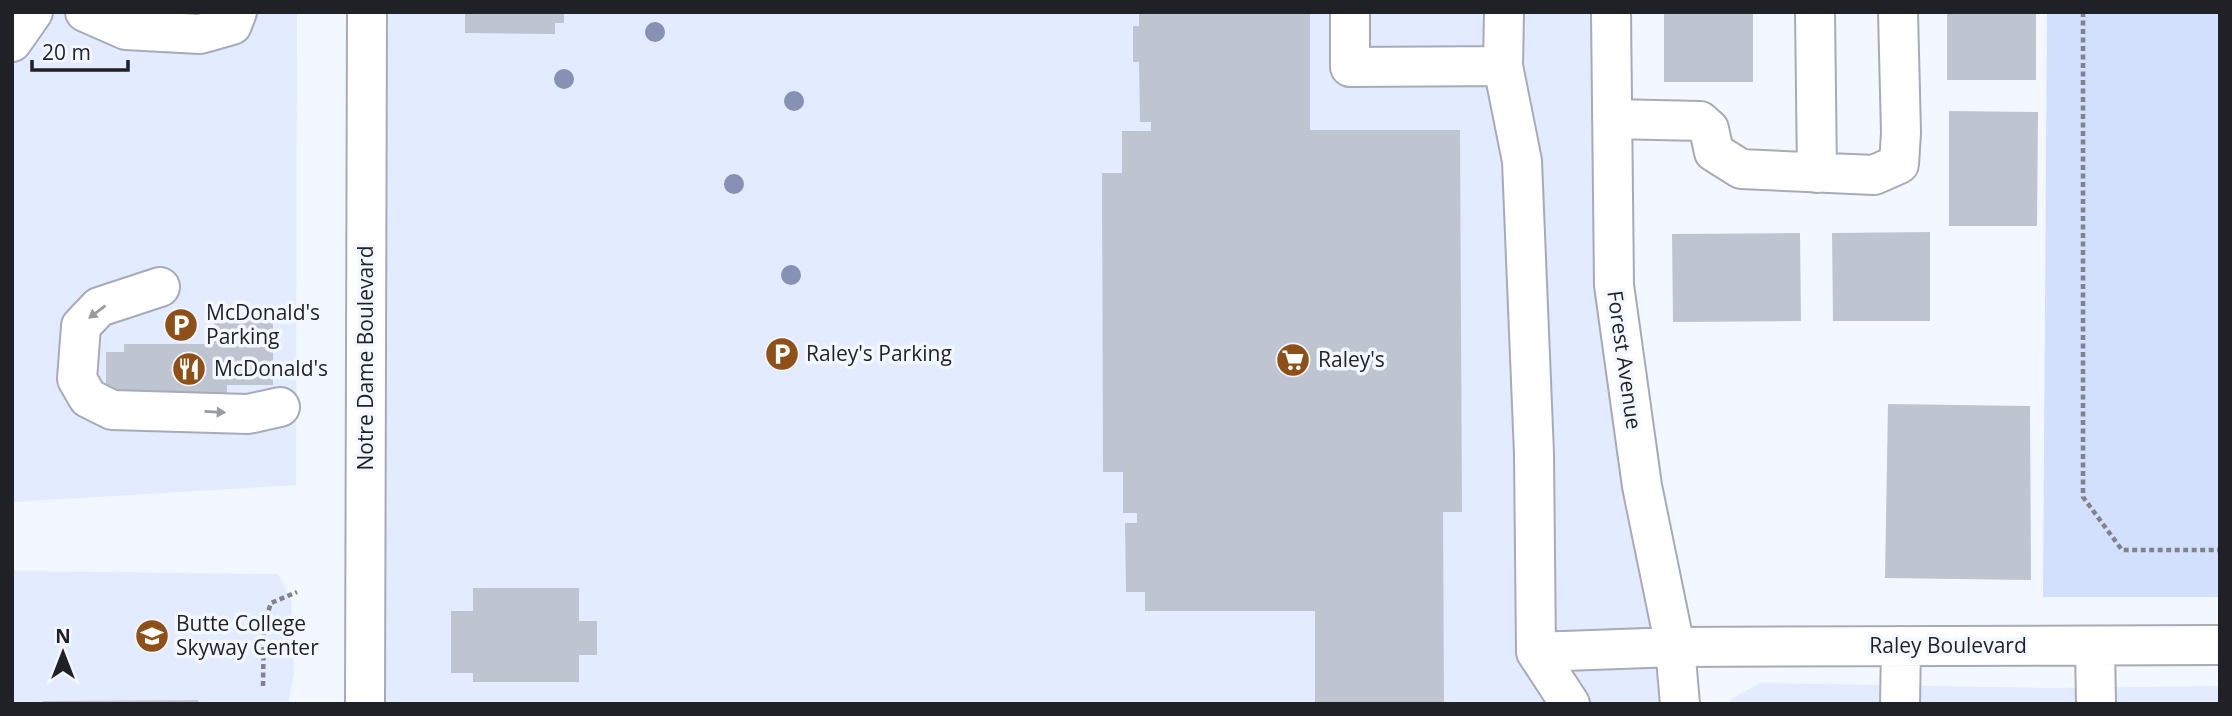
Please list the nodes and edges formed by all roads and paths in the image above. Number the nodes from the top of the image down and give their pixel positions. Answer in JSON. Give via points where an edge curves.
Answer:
{"nodes":[{"id":1,"x":33,"y":12,"type":"edge"},
{"id":2,"x":85,"y":12,"type":"edge"},
{"id":3,"x":237,"y":12,"type":"edge"},
{"id":4,"x":367,"y":12,"type":"edge"},
{"id":5,"x":1350,"y":12,"type":"edge"},
{"id":6,"x":1504,"y":12,"type":"edge"},
{"id":7,"x":1611,"y":12,"type":"edge"},
{"id":8,"x":1815,"y":12,"type":"edge"},
{"id":9,"x":1898,"y":12,"type":"edge"},
{"id":10,"x":2083,"y":12,"type":"edge"},
{"id":11,"x":12,"y":42,"type":"edge"},
{"id":12,"x":1503,"y":66,"type":"junction"},
{"id":13,"x":1612,"y":119,"type":"junction"},
{"id":14,"x":1816,"y":173,"type":"junction"},
{"id":15,"x":160,"y":287,"type":"dead end"},
{"id":16,"x":280,"y":407,"type":"dead end"},
{"id":17,"x":2220,"y":550,"type":"edge"},
{"id":18,"x":297,"y":592,"type":"dead end"},
{"id":19,"x":2220,"y":645,"type":"edge"},
{"id":20,"x":1901,"y":646,"type":"junction"},
{"id":21,"x":2095,"y":646,"type":"junction"},
{"id":22,"x":1675,"y":647,"type":"junction"},
{"id":23,"x":1536,"y":652,"type":"junction"},
{"id":24,"x":263,"y":686,"type":"dead end"},
{"id":25,"x":365,"y":704,"type":"edge"},
{"id":26,"x":1570,"y":704,"type":"edge"},
{"id":27,"x":1680,"y":704,"type":"edge"},
{"id":28,"x":1900,"y":704,"type":"edge"},
{"id":29,"x":2096,"y":704,"type":"edge"}],
"edges":[{"from":1,"to":11,"type":"street"},
{"from":2,"to":3,"type":"street","via":[[126,30],[200,34],[232,25]]},
{"from":4,"to":25,"type":"street","name":"Notre Dame Boulevard"},
{"from":5,"to":12,"type":"street","via":[[1350,67]]},
{"from":6,"to":12,"type":"street"},
{"from":7,"to":13,"type":"street","name":"Forest Avenue"},
{"from":8,"to":14,"type":"street"},
{"from":9,"to":14,"type":"street","via":[[1899,164],[1874,175]]},
{"from":10,"to":17,"type":"path","via":[[2083,496],[2122,550]]},
{"from":12,"to":23,"type":"street","via":[[1522,161],[1534,453]]},
{"from":13,"to":14,"type":"street","via":[[1700,121],[1709,129],[1714,152],[1741,169]]},
{"from":13,"to":22,"type":"street","name":"Forest Avenue","via":[[1614,285],[1642,486]]},
{"from":15,"to":16,"type":"street","one_way":true,"via":[[99,307],[81,326],[76,379],[88,398],[112,410],[248,414]]},
{"from":18,"to":24,"type":"path","via":[[271,603],[264,624]]},
{"from":19,"to":21,"type":"street","name":"Raley Boulevard"},
{"from":20,"to":21,"type":"street","name":"Raley Boulevard"},
{"from":20,"to":22,"type":"street","name":"Raley Boulevard"},
{"from":20,"to":28,"type":"street"},
{"from":21,"to":29,"type":"street"},
{"from":22,"to":23,"type":"street","name":"Raley Boulevard"},
{"from":22,"to":27,"type":"street","name":"Forest Avenue"},
{"from":23,"to":26,"type":"street"}]}
